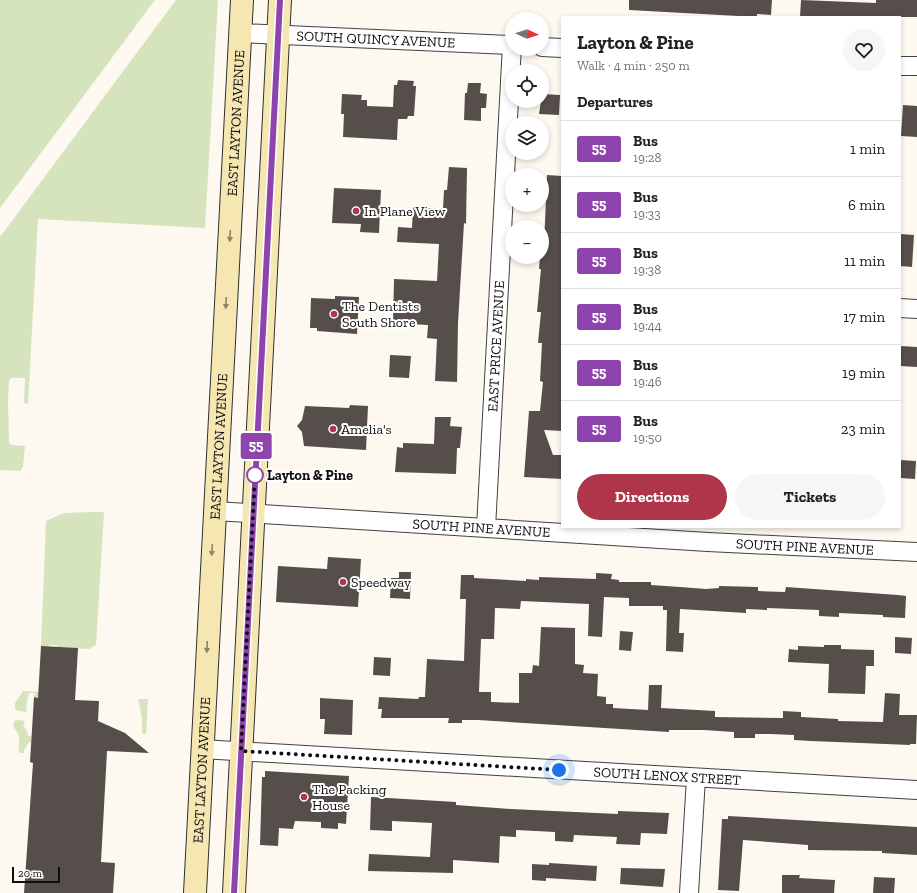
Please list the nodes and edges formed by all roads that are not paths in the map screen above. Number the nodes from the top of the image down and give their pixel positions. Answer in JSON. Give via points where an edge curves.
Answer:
{"nodes":[{"id":1,"x":242,"y":0,"type":"edge"},
{"id":2,"x":280,"y":0,"type":"edge"},
{"id":3,"x":240,"y":33,"type":"junction"},
{"id":4,"x":279,"y":34,"type":"junction"},
{"id":5,"x":505,"y":45,"type":"edge"},
{"id":6,"x":549,"y":47,"type":"edge"},
{"id":7,"x":561,"y":48,"type":"edge"},
{"id":8,"x":511,"y":56,"type":"edge"},
{"id":9,"x":901,"y":66,"type":"edge"},
{"id":10,"x":917,"y":66,"type":"edge"},
{"id":11,"x":901,"y":308,"type":"edge"},
{"id":12,"x":917,"y":309,"type":"edge"},
{"id":13,"x":214,"y":511,"type":"junction"},
{"id":14,"x":253,"y":513,"type":"junction"},
{"id":15,"x":486,"y":528,"type":"junction"},
{"id":16,"x":709,"y":534,"type":"edge"},
{"id":17,"x":917,"y":552,"type":"edge"},
{"id":18,"x":201,"y":749,"type":"junction"},
{"id":19,"x":241,"y":751,"type":"junction"},
{"id":20,"x":696,"y":778,"type":"junction"},
{"id":21,"x":917,"y":790,"type":"edge"},
{"id":22,"x":194,"y":893,"type":"edge"},
{"id":23,"x":234,"y":893,"type":"edge"},
{"id":24,"x":690,"y":893,"type":"edge"}],
"edges":[{"from":1,"to":3,"type":"main road","name":"EAST LAYTON AVENUE"},
{"from":2,"to":4,"type":"main road"},
{"from":3,"to":4,"type":"street","name":"SOUTH QUINCY AVENUE"},
{"from":3,"to":13,"type":"main road","name":"EAST LAYTON AVENUE","one_way":true},
{"from":4,"to":5,"type":"street","name":"SOUTH QUINCY AVENUE"},
{"from":4,"to":14,"type":"main road"},
{"from":6,"to":7,"type":"street"},
{"from":8,"to":15,"type":"street","name":"EAST PRICE AVENUE"},
{"from":9,"to":10,"type":"street"},
{"from":11,"to":12,"type":"street"},
{"from":13,"to":14,"type":"street","name":"SOUTH PINE AVENUE"},
{"from":13,"to":18,"type":"main road","name":"EAST LAYTON AVENUE","one_way":true},
{"from":14,"to":15,"type":"street","name":"SOUTH PINE AVENUE"},
{"from":14,"to":19,"type":"main road"},
{"from":15,"to":16,"type":"street","name":"SOUTH PINE AVENUE"},
{"from":16,"to":17,"type":"street","name":"SOUTH PINE AVENUE"},
{"from":18,"to":19,"type":"street","name":"SOUTH LENOX STREET"},
{"from":18,"to":22,"type":"main road","name":"EAST LAYTON AVENUE"},
{"from":19,"to":20,"type":"street","name":"SOUTH LENOX STREET"},
{"from":19,"to":23,"type":"main road"},
{"from":20,"to":21,"type":"street","name":"SOUTH LENOX STREET"},
{"from":20,"to":24,"type":"street"}]}
